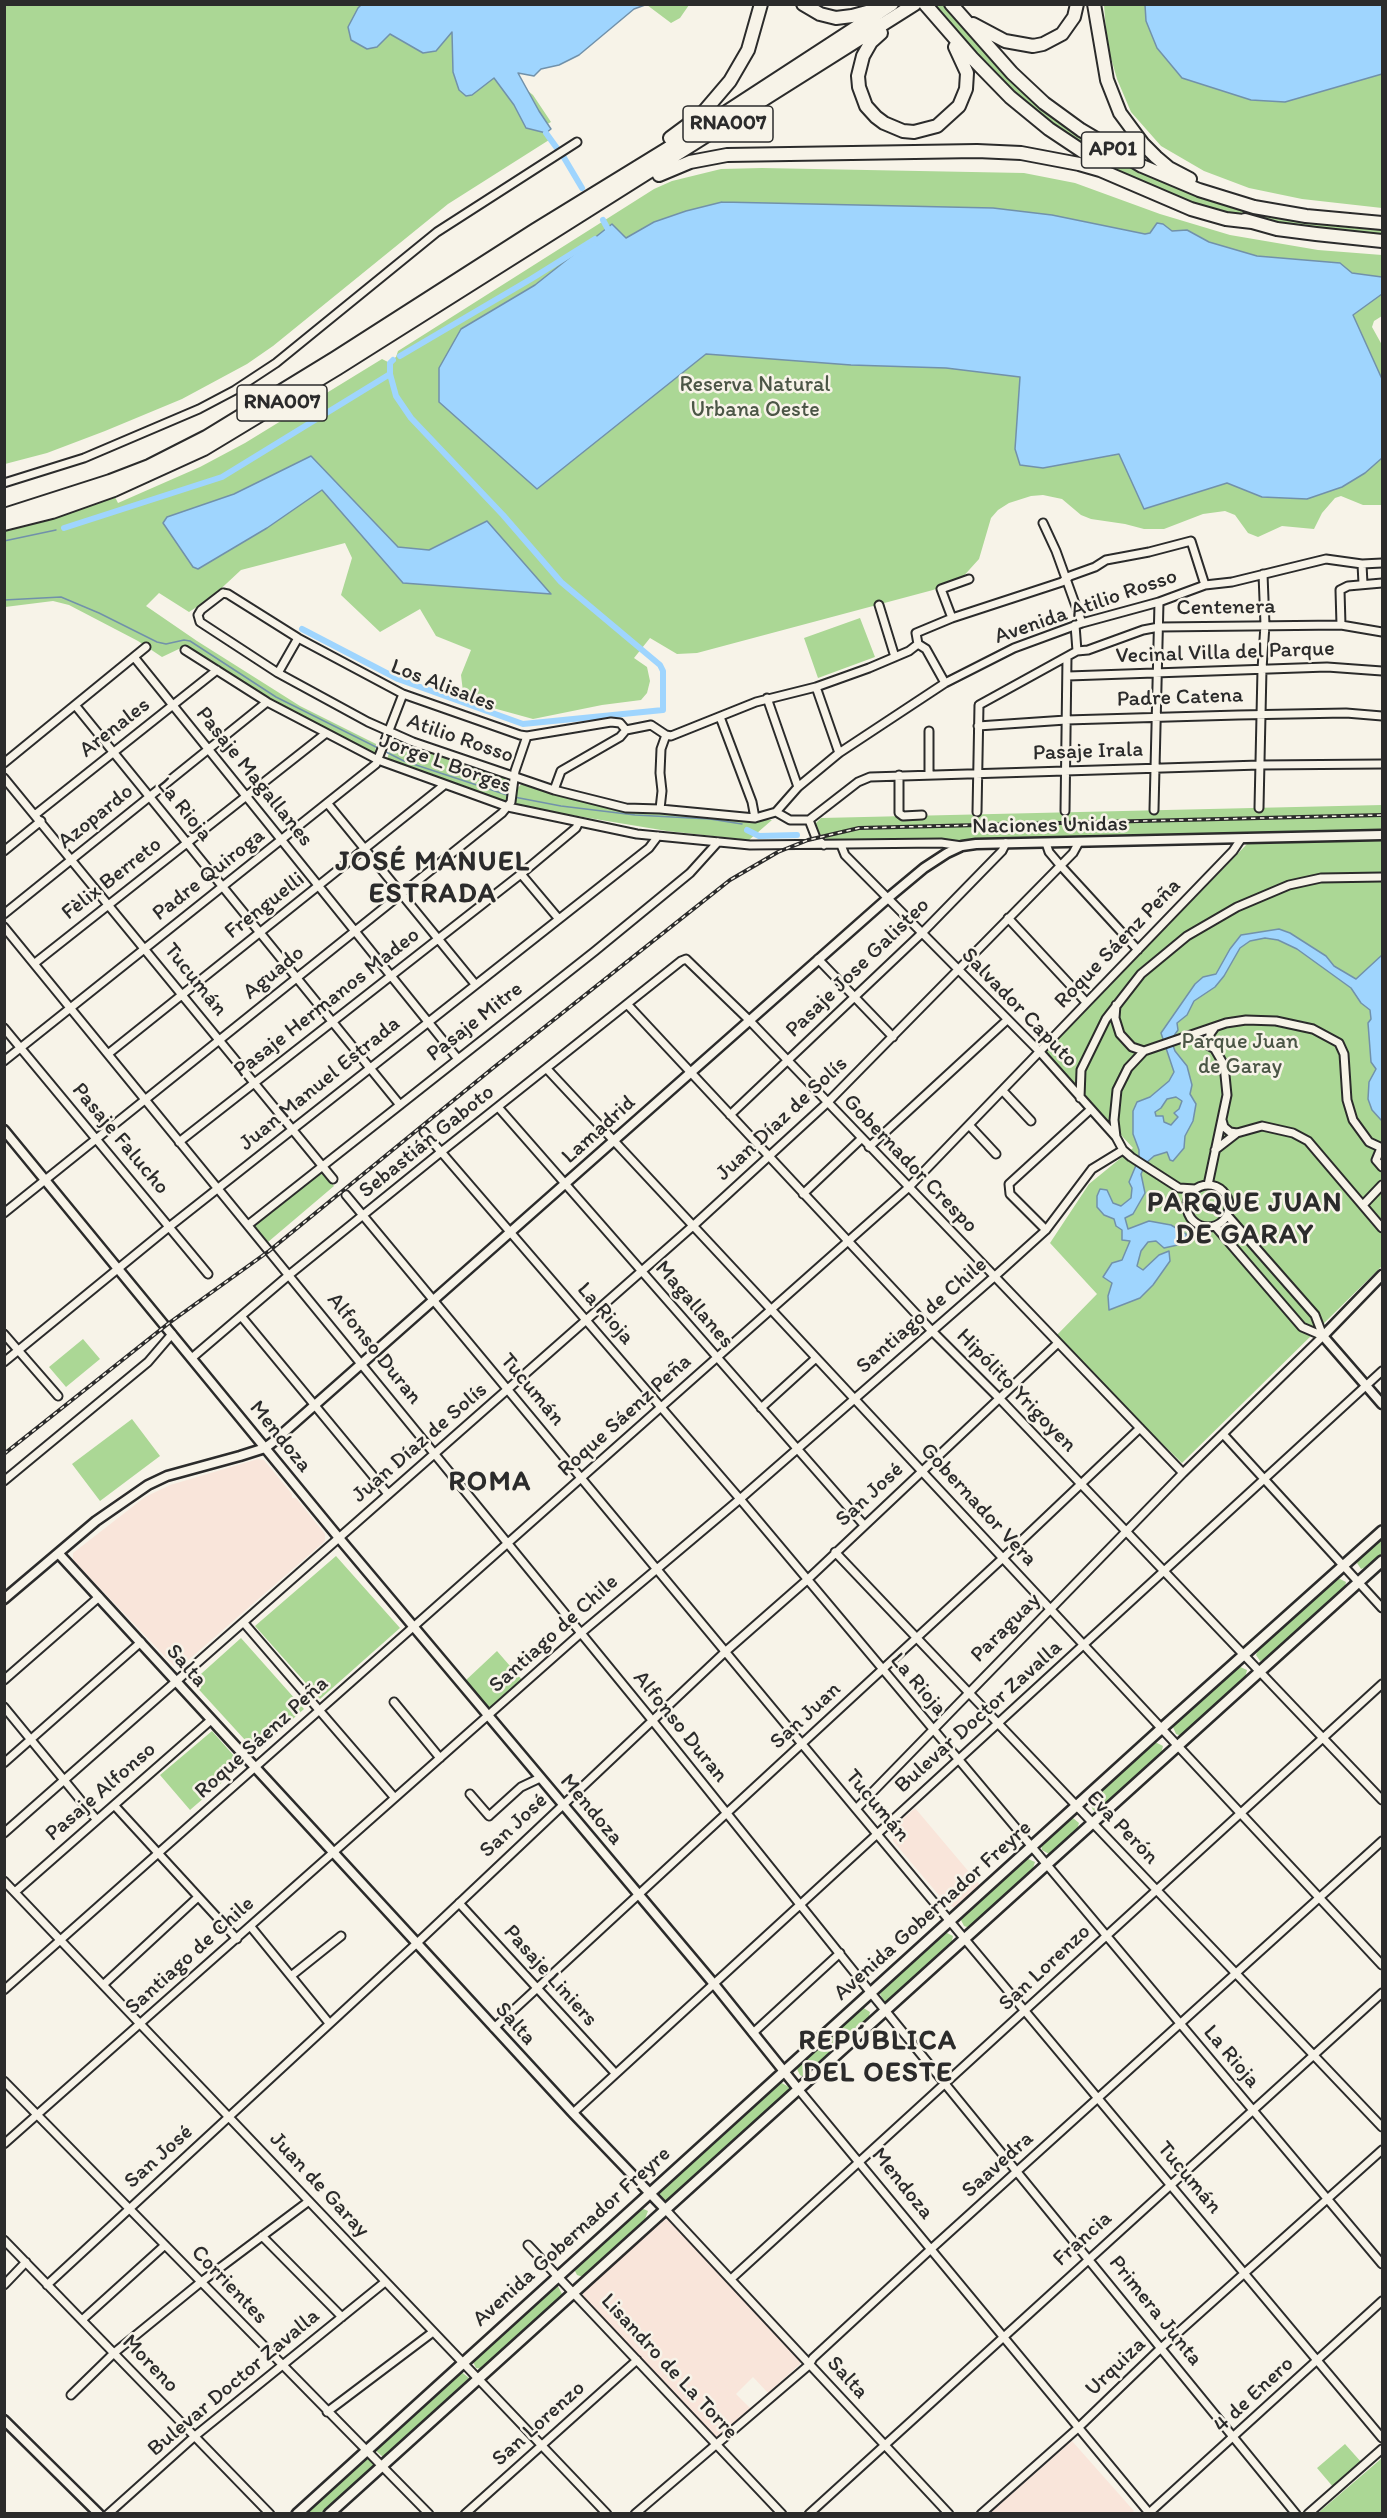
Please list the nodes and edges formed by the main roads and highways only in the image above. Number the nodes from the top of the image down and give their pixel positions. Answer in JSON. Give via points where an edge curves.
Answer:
{"nodes":[{"id":1,"x":761,"y":4,"type":"edge"},
{"id":2,"x":803,"y":4,"type":"edge"},
{"id":3,"x":888,"y":4,"type":"edge"},
{"id":4,"x":892,"y":4,"type":"edge"},
{"id":5,"x":1077,"y":4,"type":"edge"},
{"id":6,"x":1094,"y":4,"type":"edge"},
{"id":7,"x":923,"y":8,"type":"edge"},
{"id":8,"x":956,"y":11,"type":"edge"},
{"id":9,"x":1306,"y":216,"type":"junction"},
{"id":10,"x":1252,"y":222,"type":"junction"},
{"id":11,"x":1383,"y":223,"type":"edge"},
{"id":12,"x":537,"y":236,"type":"junction"},
{"id":13,"x":1383,"y":241,"type":"edge"},
{"id":14,"x":4,"y":515,"type":"edge"},
{"id":15,"x":4,"y":524,"type":"edge"},
{"id":16,"x":1383,"y":1531,"type":"edge"},
{"id":17,"x":1383,"y":1561,"type":"edge"},
{"id":18,"x":297,"y":2514,"type":"edge"},
{"id":19,"x":329,"y":2514,"type":"edge"}],
"edges":[{"from":1,"to":12,"type":"highway","via":[[748,50],[710,106]]},
{"from":2,"to":3,"type":"highway","via":[[820,15],[843,18]]},
{"from":4,"to":12,"type":"highway","number":"RNA007"},
{"from":5,"to":8,"type":"highway","via":[[1074,17],[1062,34],[1033,46],[982,30]]},
{"from":6,"to":9,"type":"highway","via":[[1107,80],[1120,113],[1143,144],[1187,178]]},
{"from":7,"to":7,"type":"highway","via":[[964,64],[964,96],[955,112],[937,126],[903,131],[884,123],[866,106],[858,76],[862,56],[871,42]]},
{"from":7,"to":10,"type":"highway","number":"AP01","via":[[1010,97],[1092,159],[1173,198]]},
{"from":7,"to":12,"type":"highway","number":"RNA007"},
{"from":8,"to":9,"type":"highway","number":"AP01","via":[[1044,103],[1123,156],[1219,196]]},
{"from":9,"to":11,"type":"highway","number":"AP01"},
{"from":10,"to":12,"type":"highway","via":[[1200,212],[1079,164],[1021,153],[727,155],[708,157],[662,173]]},
{"from":10,"to":13,"type":"highway","number":"AP01"},
{"from":12,"to":14,"type":"highway","number":"RNA007","via":[[207,437],[110,481]]},
{"from":12,"to":15,"type":"highway","number":"RNA007","via":[[204,449],[114,490]]},
{"from":16,"to":18,"type":"main road","name":"Avenida Gobernador Freyre"},
{"from":17,"to":19,"type":"main road","name":"Avenida Gobernador Freyre"}]}
